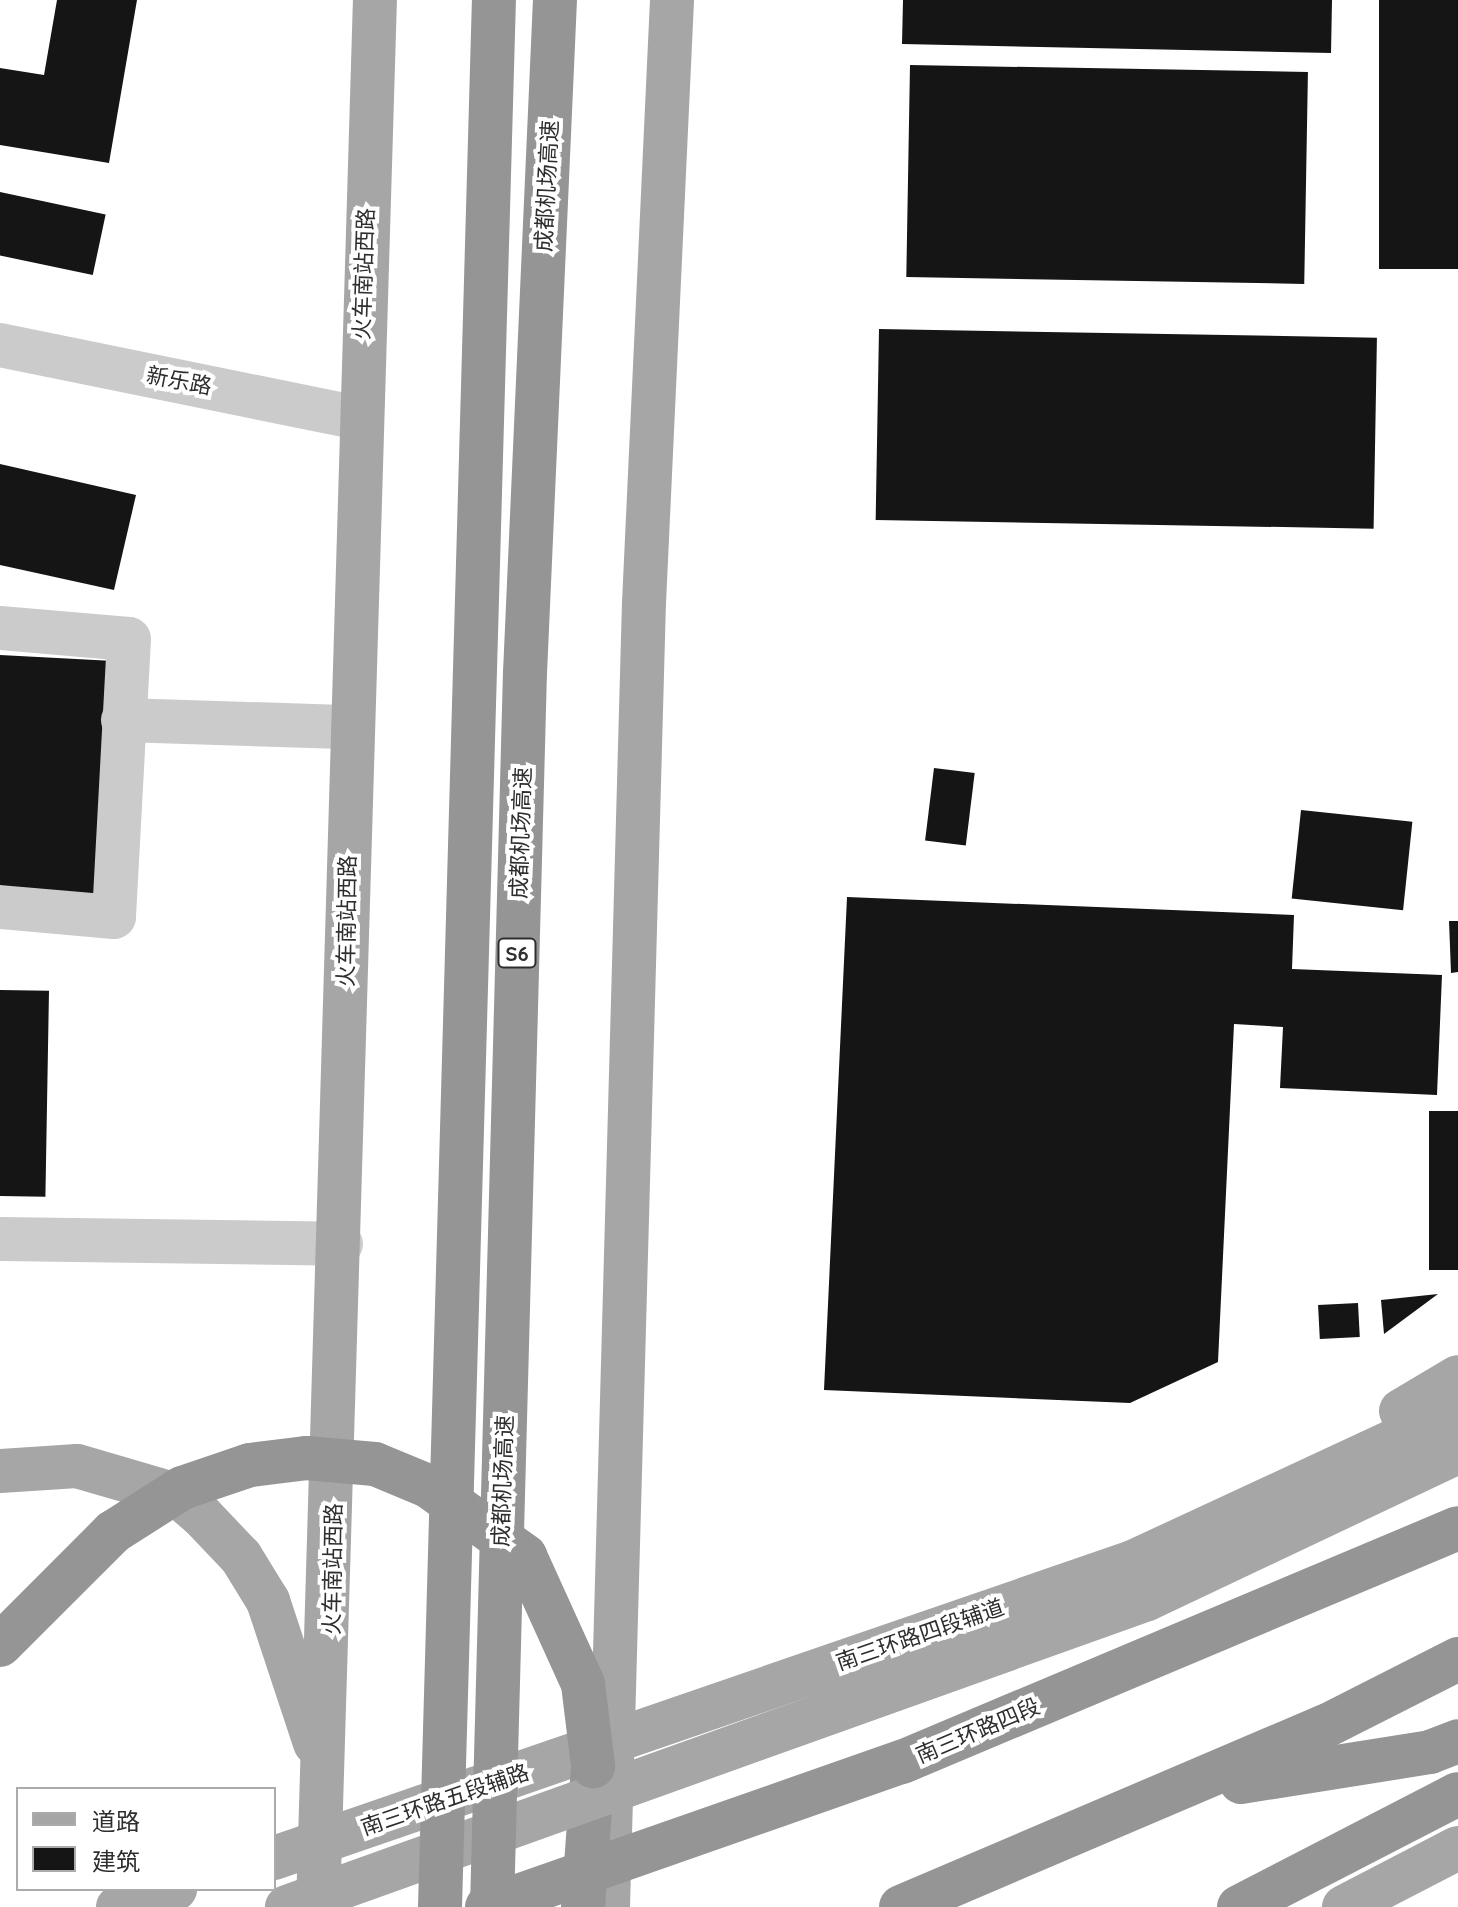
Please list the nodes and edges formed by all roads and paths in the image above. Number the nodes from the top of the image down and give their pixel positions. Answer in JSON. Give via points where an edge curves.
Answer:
{"nodes":[{"id":1,"x":375,"y":0,"type":"edge"},
{"id":2,"x":494,"y":0,"type":"edge"},
{"id":3,"x":555,"y":0,"type":"edge"},
{"id":4,"x":672,"y":0,"type":"edge"},
{"id":5,"x":0,"y":345,"type":"edge"},
{"id":6,"x":358,"y":418,"type":"junction"},
{"id":7,"x":0,"y":628,"type":"edge"},
{"id":8,"x":123,"y":720,"type":"junction"},
{"id":9,"x":351,"y":727,"type":"junction"},
{"id":10,"x":0,"y":907,"type":"edge"},
{"id":11,"x":0,"y":1239,"type":"edge"},
{"id":12,"x":341,"y":1244,"type":"junction"},
{"id":13,"x":1458,"y":1377,"type":"edge"},
{"id":14,"x":1458,"y":1411,"type":"edge"},
{"id":15,"x":1458,"y":1452,"type":"edge"},
{"id":16,"x":0,"y":1471,"type":"edge"},
{"id":17,"x":1221,"y":1521,"type":"junction"},
{"id":18,"x":1458,"y":1528,"type":"edge"},
{"id":19,"x":0,"y":1645,"type":"edge"},
{"id":20,"x":1458,"y":1659,"type":"edge"},
{"id":21,"x":616,"y":1740,"type":"junction"},
{"id":22,"x":1444,"y":1746,"type":"edge"},
{"id":23,"x":1324,"y":1747,"type":"junction"},
{"id":24,"x":327,"y":1782,"type":"junction"},
{"id":25,"x":1458,"y":1794,"type":"edge"},
{"id":26,"x":323,"y":1843,"type":"junction"},
{"id":27,"x":1458,"y":1848,"type":"edge"},
{"id":28,"x":276,"y":1857,"type":"edge"},
{"id":29,"x":169,"y":1891,"type":"edge"},
{"id":30,"x":118,"y":1907,"type":"edge"},
{"id":31,"x":287,"y":1907,"type":"edge"},
{"id":32,"x":318,"y":1907,"type":"edge"},
{"id":33,"x":440,"y":1907,"type":"edge"},
{"id":34,"x":490,"y":1907,"type":"edge"},
{"id":35,"x":583,"y":1907,"type":"edge"},
{"id":36,"x":608,"y":1907,"type":"edge"},
{"id":37,"x":901,"y":1907,"type":"edge"},
{"id":38,"x":1239,"y":1907,"type":"edge"},
{"id":39,"x":1344,"y":1907,"type":"edge"}],
"edges":[{"from":1,"to":6,"type":"main road","name":"火车南站西路"},
{"from":2,"to":33,"type":"highway","number":"S6","bridge":true},
{"from":3,"to":34,"type":"highway","name":"成都机场高速","number":"S6","bridge":true,"via":[[525,673]]},
{"from":4,"to":21,"type":"main road","via":[[644,603]]},
{"from":5,"to":6,"type":"street","name":"新乐路"},
{"from":6,"to":9,"type":"main road","name":"火车南站西路"},
{"from":7,"to":8,"type":"street","via":[[129,639]]},
{"from":8,"to":9,"type":"street"},
{"from":8,"to":10,"type":"street","via":[[114,917]]},
{"from":9,"to":12,"type":"main road","name":"火车南站西路"},
{"from":11,"to":12,"type":"street"},
{"from":12,"to":24,"type":"main road","name":"火车南站西路"},
{"from":13,"to":17,"type":"main road"},
{"from":14,"to":17,"type":"main road"},
{"from":15,"to":31,"type":"main road","bridge":true,"via":[[1147,1599]]},
{"from":16,"to":24,"type":"main road","via":[[77,1466],[118,1475],[177,1495],[209,1522],[268,1601]]},
{"from":17,"to":21,"type":"main road","name":"南三环路四段辅道","via":[[1133,1562]]},
{"from":18,"to":34,"type":"highway","name":"南三环路四段","bridge":true,"via":[[902,1762]]},
{"from":19,"to":35,"type":"highway","bridge":true,"via":[[113,1532],[182,1488],[250,1465],[306,1458],[375,1464],[428,1486],[525,1556],[569,1643],[583,1684],[593,1766]]},
{"from":20,"to":23,"type":"highway"},
{"from":21,"to":26,"type":"main road","name":"南三环路五段辅路"},
{"from":21,"to":36,"type":"main road"},
{"from":22,"to":23,"type":"highway"},
{"from":23,"to":37,"type":"highway","via":[[1168,1796]]},
{"from":24,"to":26,"type":"main road","name":"火车南站西路"},
{"from":25,"to":38,"type":"highway"},
{"from":26,"to":28,"type":"main road","name":"南三环路五段辅路"},
{"from":26,"to":32,"type":"main road","name":"火车南站西路"},
{"from":27,"to":39,"type":"main road"},
{"from":29,"to":30,"type":"main road"}]}
